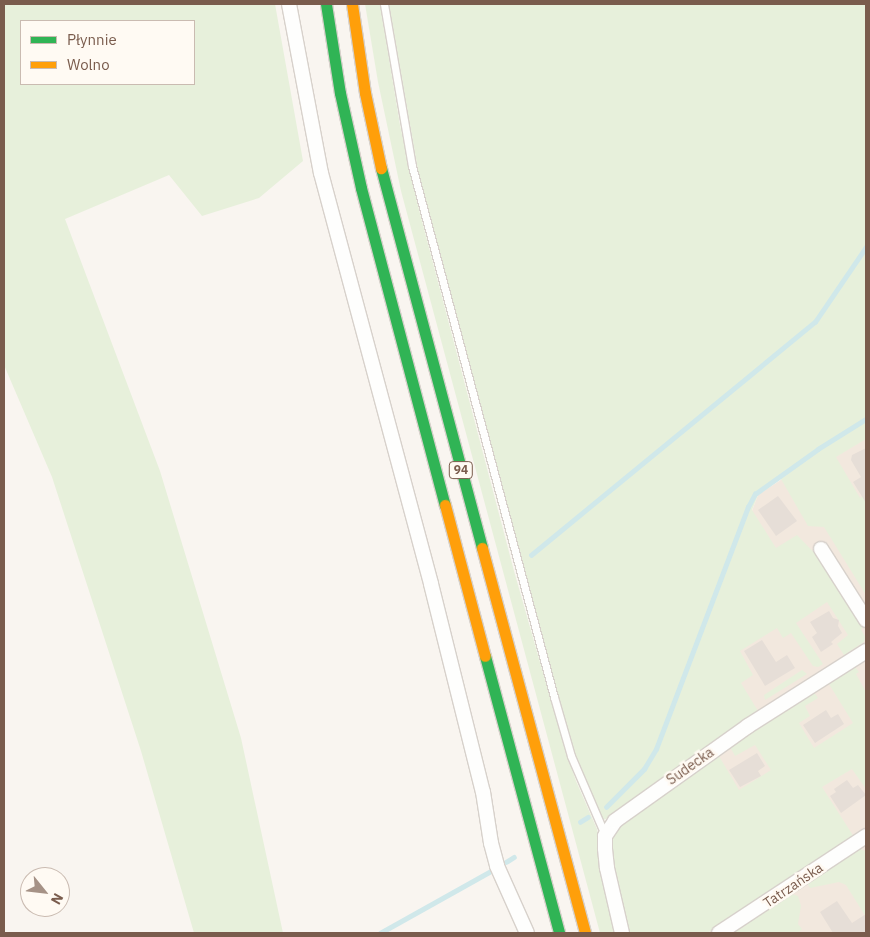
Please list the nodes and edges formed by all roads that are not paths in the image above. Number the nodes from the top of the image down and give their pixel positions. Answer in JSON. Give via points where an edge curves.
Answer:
{"nodes":[{"id":1,"x":289,"y":4,"type":"edge"},
{"id":2,"x":326,"y":4,"type":"edge"},
{"id":3,"x":352,"y":4,"type":"edge"},
{"id":4,"x":384,"y":4,"type":"edge"},
{"id":5,"x":822,"y":549,"type":"dead end"},
{"id":6,"x":866,"y":620,"type":"edge"},
{"id":7,"x":866,"y":651,"type":"edge"},
{"id":8,"x":605,"y":836,"type":"junction"},
{"id":9,"x":866,"y":836,"type":"edge"},
{"id":10,"x":527,"y":933,"type":"edge"},
{"id":11,"x":559,"y":933,"type":"edge"},
{"id":12,"x":585,"y":933,"type":"edge"},
{"id":13,"x":622,"y":933,"type":"edge"},
{"id":14,"x":719,"y":933,"type":"edge"}],
"edges":[{"from":1,"to":10,"type":"street","via":[[321,172],[431,584],[482,792],[491,842]]},
{"from":2,"to":11,"type":"main road","number":"94","via":[[340,93],[361,188]]},
{"from":3,"to":12,"type":"main road","number":"94","via":[[365,93],[384,180]]},
{"from":4,"to":8,"type":"lane","via":[[412,166],[556,706],[571,756]]},
{"from":5,"to":6,"type":"street"},
{"from":7,"to":8,"type":"street","name":"Sudecka","via":[[698,759],[614,820]]},
{"from":8,"to":13,"type":"street","via":[[607,868]]},
{"from":9,"to":14,"type":"street","name":"Tatrzańska"}]}
